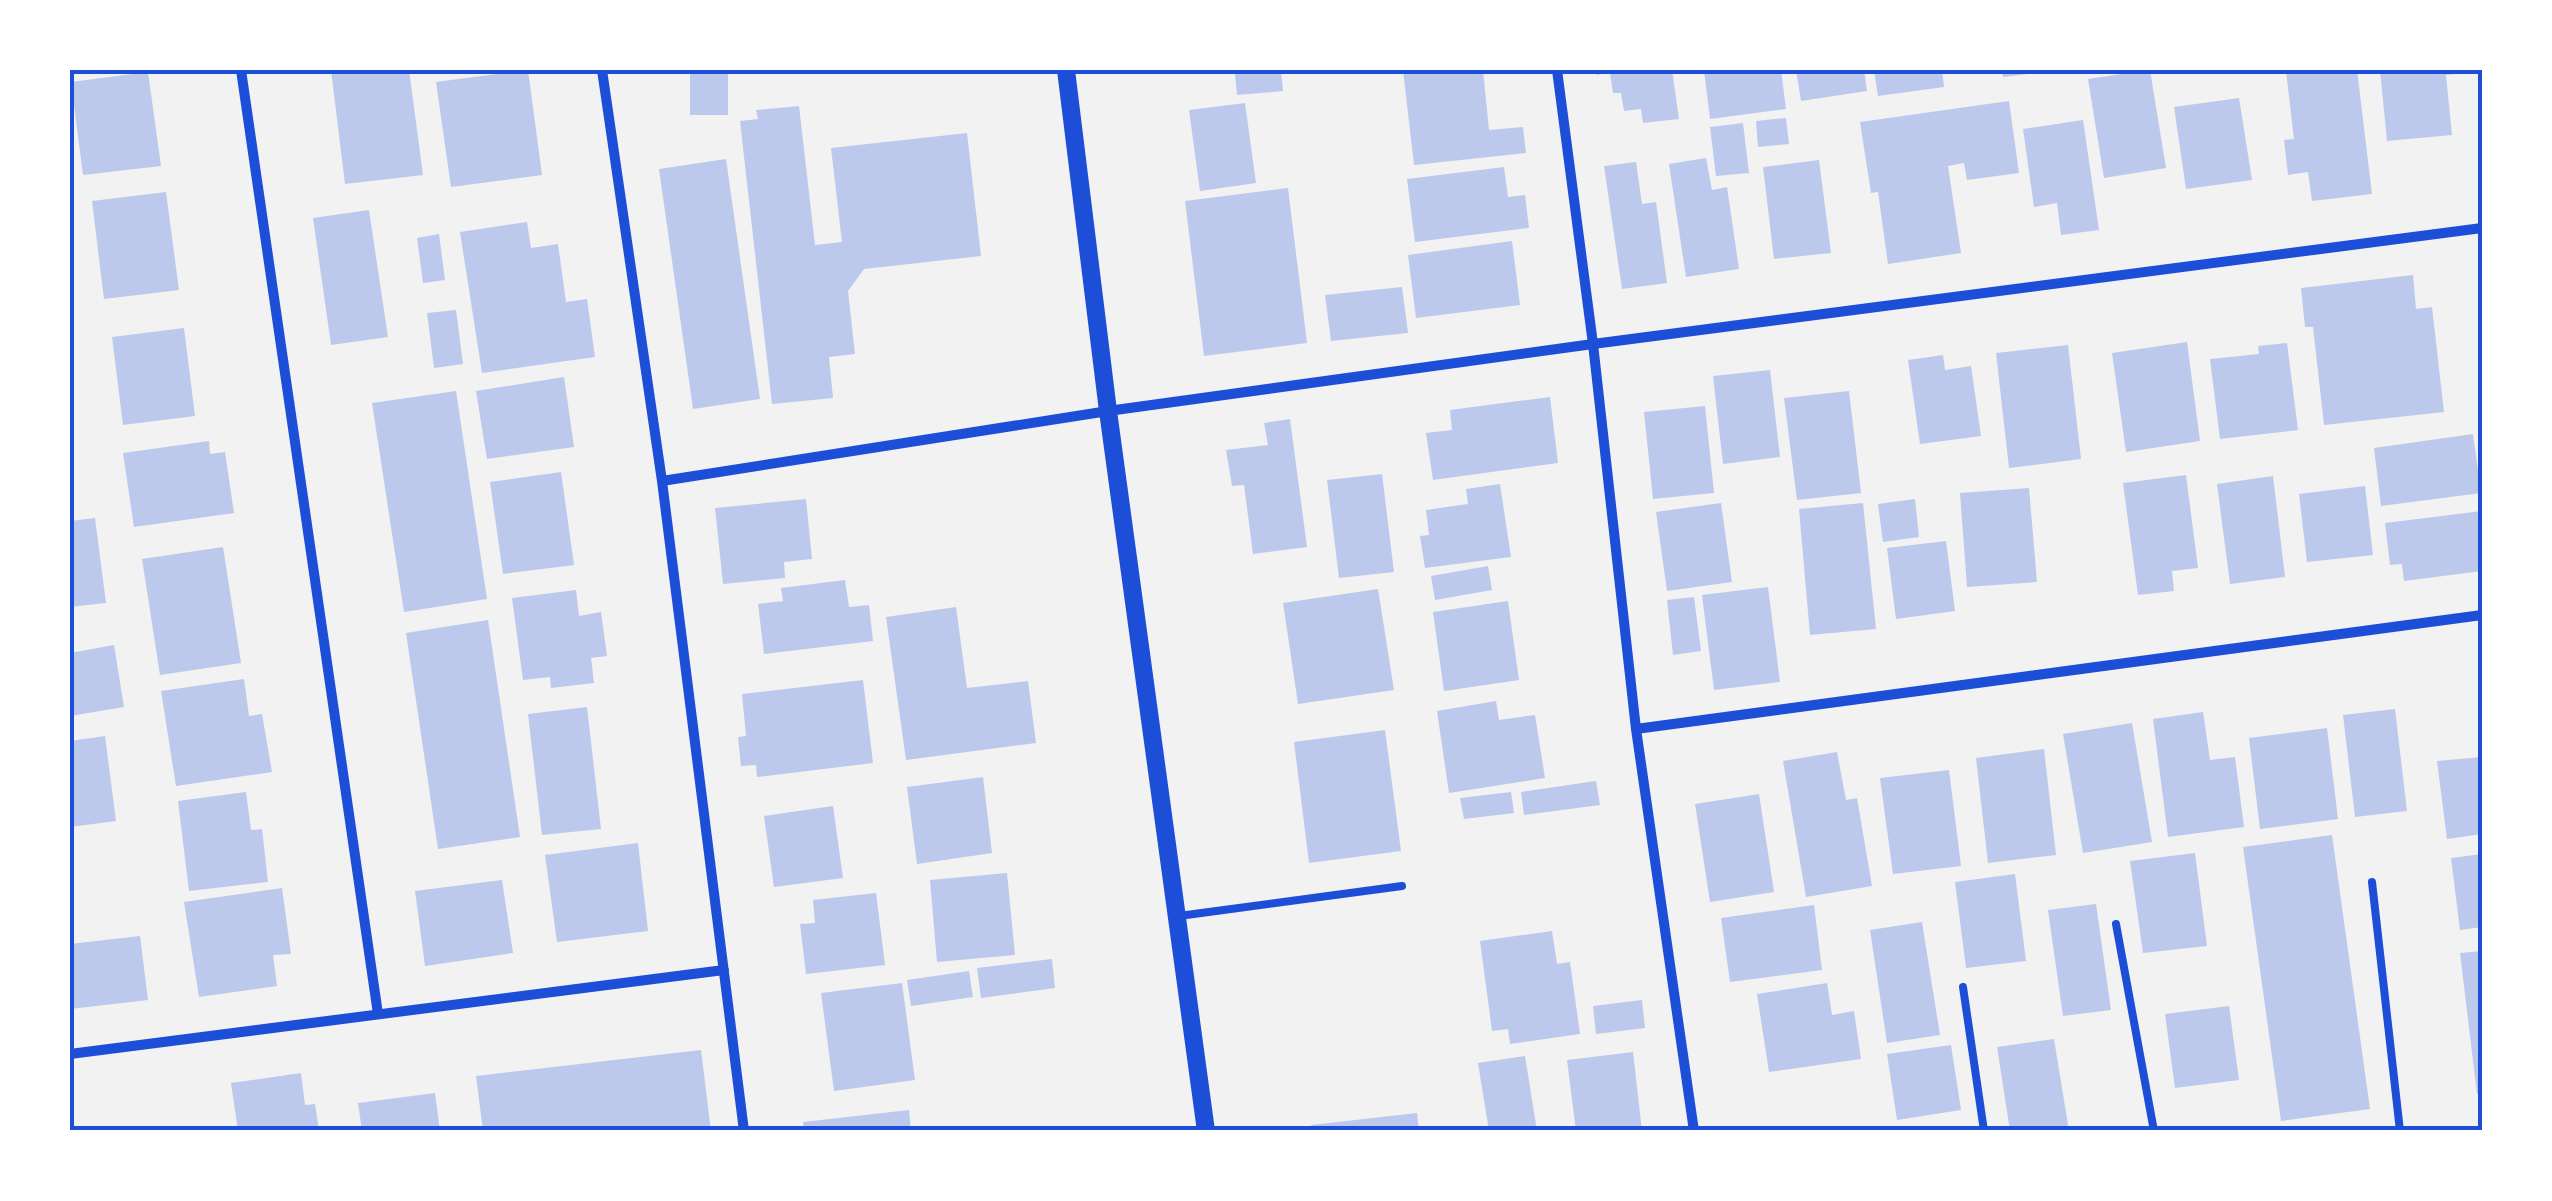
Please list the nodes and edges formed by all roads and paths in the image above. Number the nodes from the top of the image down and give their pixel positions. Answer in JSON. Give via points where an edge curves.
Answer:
{"nodes":[{"id":1,"x":241,"y":70,"type":"edge"},
{"id":2,"x":602,"y":70,"type":"edge"},
{"id":3,"x":1066,"y":70,"type":"edge"},
{"id":4,"x":1557,"y":70,"type":"edge"},
{"id":5,"x":2482,"y":228,"type":"edge"},
{"id":6,"x":1593,"y":344,"type":"junction"},
{"id":7,"x":1108,"y":411,"type":"junction"},
{"id":8,"x":662,"y":481,"type":"junction"},
{"id":9,"x":2482,"y":616,"type":"edge"},
{"id":10,"x":1636,"y":729,"type":"junction"},
{"id":11,"x":2372,"y":882,"type":"dead end"},
{"id":12,"x":1402,"y":886,"type":"dead end"},
{"id":13,"x":1176,"y":917,"type":"junction"},
{"id":14,"x":2116,"y":924,"type":"dead end"},
{"id":15,"x":724,"y":970,"type":"junction"},
{"id":16,"x":1964,"y":987,"type":"dead end"},
{"id":17,"x":378,"y":1014,"type":"junction"},
{"id":18,"x":70,"y":1054,"type":"edge"},
{"id":19,"x":744,"y":1131,"type":"edge"},
{"id":20,"x":1206,"y":1131,"type":"edge"},
{"id":21,"x":1694,"y":1131,"type":"edge"},
{"id":22,"x":1984,"y":1131,"type":"edge"},
{"id":23,"x":2154,"y":1131,"type":"edge"},
{"id":24,"x":2400,"y":1131,"type":"edge"}],
"edges":[{"from":1,"to":17,"type":"street"},
{"from":2,"to":8,"type":"street"},
{"from":3,"to":7,"type":"street"},
{"from":4,"to":6,"type":"street"},
{"from":5,"to":6,"type":"street"},
{"from":6,"to":7,"type":"street"},
{"from":6,"to":10,"type":"street"},
{"from":7,"to":8,"type":"street"},
{"from":7,"to":13,"type":"street"},
{"from":8,"to":15,"type":"street"},
{"from":9,"to":10,"type":"street"},
{"from":10,"to":21,"type":"street"},
{"from":11,"to":24,"type":"lane"},
{"from":12,"to":13,"type":"lane"},
{"from":13,"to":20,"type":"street"},
{"from":14,"to":23,"type":"lane"},
{"from":15,"to":17,"type":"street"},
{"from":15,"to":19,"type":"street"},
{"from":16,"to":22,"type":"lane"},
{"from":17,"to":18,"type":"street"}]}
